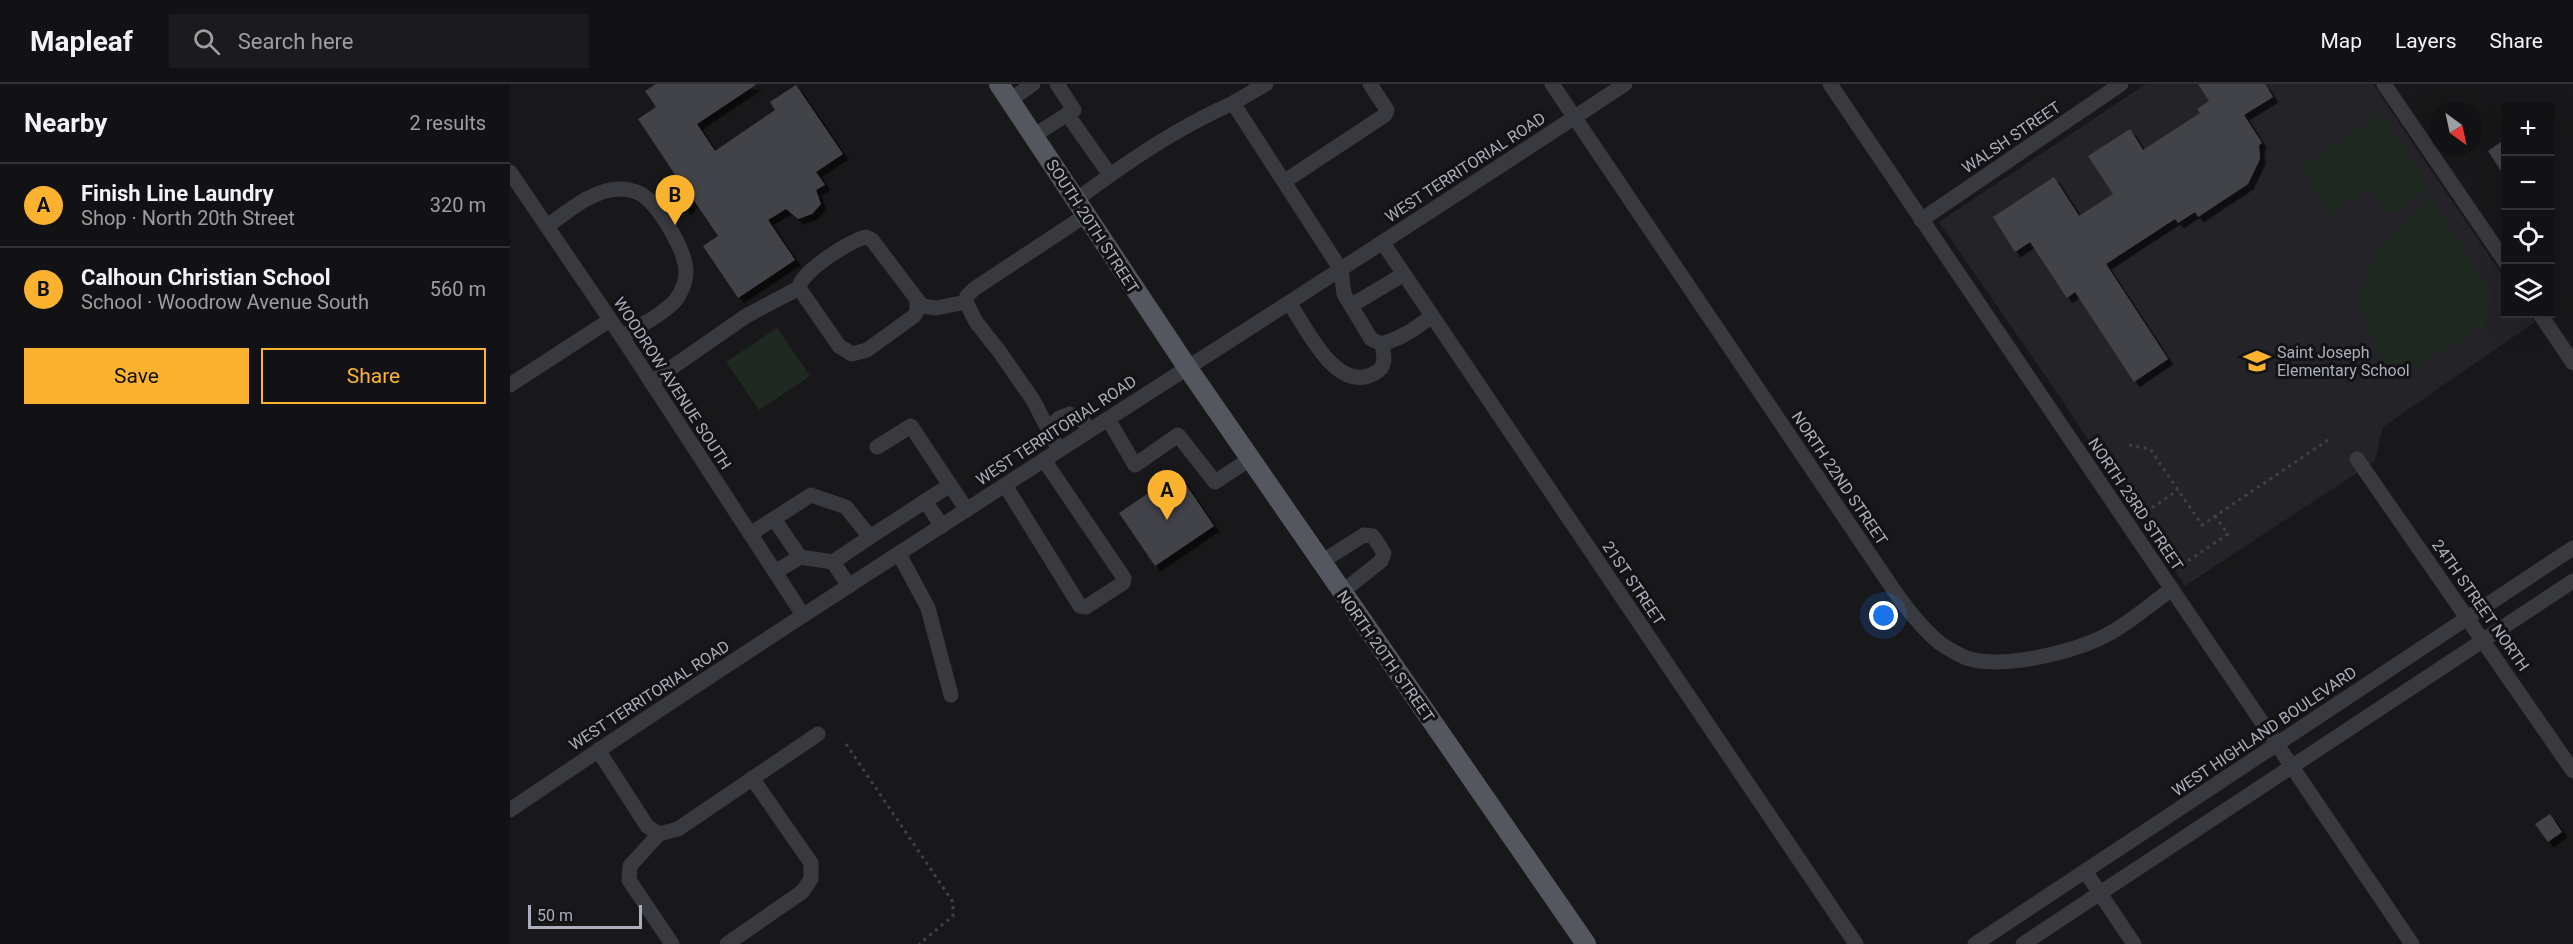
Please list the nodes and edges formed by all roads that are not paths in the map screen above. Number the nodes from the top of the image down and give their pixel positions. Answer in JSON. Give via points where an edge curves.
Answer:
{"nodes":[{"id":1,"x":1033,"y":84,"type":"edge"},
{"id":2,"x":1057,"y":84,"type":"edge"},
{"id":3,"x":1266,"y":84,"type":"edge"},
{"id":4,"x":1370,"y":84,"type":"edge"},
{"id":5,"x":1552,"y":84,"type":"edge"},
{"id":6,"x":1625,"y":84,"type":"edge"},
{"id":7,"x":1830,"y":84,"type":"edge"},
{"id":8,"x":2121,"y":84,"type":"edge"},
{"id":9,"x":2384,"y":84,"type":"edge"},
{"id":10,"x":1004,"y":92,"type":"edge"},
{"id":11,"x":1233,"y":103,"type":"junction"},
{"id":12,"x":1067,"y":114,"type":"junction"},
{"id":13,"x":1574,"y":117,"type":"junction"},
{"id":14,"x":1033,"y":135,"type":"junction"},
{"id":15,"x":510,"y":172,"type":"edge"},
{"id":16,"x":1110,"y":175,"type":"junction"},
{"id":17,"x":1285,"y":181,"type":"junction"},
{"id":18,"x":1081,"y":208,"type":"junction"},
{"id":19,"x":1921,"y":220,"type":"junction"},
{"id":20,"x":547,"y":226,"type":"junction"},
{"id":21,"x":1383,"y":243,"type":"junction"},
{"id":22,"x":2501,"y":257,"type":"edge"},
{"id":23,"x":1341,"y":270,"type":"junction"},
{"id":24,"x":1404,"y":274,"type":"junction"},
{"id":25,"x":799,"y":288,"type":"junction"},
{"id":26,"x":917,"y":301,"type":"junction"},
{"id":27,"x":966,"y":302,"type":"junction"},
{"id":28,"x":1290,"y":304,"type":"junction"},
{"id":29,"x":1352,"y":305,"type":"junction"},
{"id":30,"x":1432,"y":316,"type":"junction"},
{"id":31,"x":2543,"y":318,"type":"edge"},
{"id":32,"x":610,"y":320,"type":"junction"},
{"id":33,"x":622,"y":337,"type":"junction"},
{"id":34,"x":1382,"y":344,"type":"junction"},
{"id":35,"x":2573,"y":363,"type":"edge"},
{"id":36,"x":1187,"y":367,"type":"junction"},
{"id":37,"x":651,"y":382,"type":"junction"},
{"id":38,"x":510,"y":385,"type":"edge"},
{"id":39,"x":1108,"y":418,"type":"junction"},
{"id":40,"x":1049,"y":428,"type":"junction"},
{"id":41,"x":1090,"y":430,"type":"junction"},
{"id":42,"x":877,"y":447,"type":"dead end"},
{"id":43,"x":1059,"y":450,"type":"junction"},
{"id":44,"x":1250,"y":459,"type":"junction"},
{"id":45,"x":2357,"y":459,"type":"dead end"},
{"id":46,"x":1044,"y":460,"type":"junction"},
{"id":47,"x":950,"y":485,"type":"junction"},
{"id":48,"x":1005,"y":485,"type":"junction"},
{"id":49,"x":925,"y":501,"type":"junction"},
{"id":50,"x":967,"y":510,"type":"junction"},
{"id":51,"x":774,"y":519,"type":"junction"},
{"id":52,"x":942,"y":526,"type":"junction"},
{"id":53,"x":750,"y":534,"type":"junction"},
{"id":54,"x":870,"y":537,"type":"junction"},
{"id":55,"x":2573,"y":548,"type":"edge"},
{"id":56,"x":899,"y":554,"type":"junction"},
{"id":57,"x":800,"y":557,"type":"junction"},
{"id":58,"x":833,"y":562,"type":"junction"},
{"id":59,"x":1321,"y":562,"type":"junction"},
{"id":60,"x":775,"y":572,"type":"junction"},
{"id":61,"x":2573,"y":581,"type":"edge"},
{"id":62,"x":849,"y":586,"type":"junction"},
{"id":63,"x":2172,"y":588,"type":"junction"},
{"id":64,"x":1342,"y":592,"type":"junction"},
{"id":65,"x":803,"y":615,"type":"junction"},
{"id":66,"x":2468,"y":617,"type":"junction"},
{"id":67,"x":2484,"y":640,"type":"junction"},
{"id":68,"x":951,"y":695,"type":"dead end"},
{"id":69,"x":818,"y":734,"type":"dead end"},
{"id":70,"x":2277,"y":744,"type":"junction"},
{"id":71,"x":598,"y":750,"type":"junction"},
{"id":72,"x":2292,"y":767,"type":"junction"},
{"id":73,"x":2573,"y":771,"type":"edge"},
{"id":74,"x":752,"y":778,"type":"junction"},
{"id":75,"x":510,"y":810,"type":"edge"},
{"id":76,"x":659,"y":834,"type":"junction"},
{"id":77,"x":2085,"y":871,"type":"junction"},
{"id":78,"x":2100,"y":894,"type":"junction"},
{"id":79,"x":672,"y":944,"type":"edge"},
{"id":80,"x":727,"y":944,"type":"edge"},
{"id":81,"x":1586,"y":944,"type":"edge"},
{"id":82,"x":1856,"y":944,"type":"edge"},
{"id":83,"x":1975,"y":944,"type":"edge"},
{"id":84,"x":2024,"y":944,"type":"edge"},
{"id":85,"x":2134,"y":944,"type":"edge"},
{"id":86,"x":2412,"y":944,"type":"edge"}],
"edges":[{"from":1,"to":10,"type":"street"},
{"from":2,"to":12,"type":"street","via":[[1074,110]]},
{"from":3,"to":11,"type":"street"},
{"from":4,"to":17,"type":"street","via":[[1387,110],[1380,121]]},
{"from":5,"to":13,"type":"street","name":"NORTH 22ND STREET"},
{"from":6,"to":13,"type":"street","name":"WEST TERRITORIAL ROAD"},
{"from":7,"to":19,"type":"street","name":"NORTH 23RD STREET"},
{"from":8,"to":19,"type":"street","name":"WALSH STREET"},
{"from":9,"to":22,"type":"street"},
{"from":10,"to":14,"type":"main road","name":"SOUTH 20TH STREET"},
{"from":11,"to":16,"type":"street","via":[[1187,125]]},
{"from":11,"to":17,"type":"street"},
{"from":12,"to":14,"type":"street"},
{"from":12,"to":16,"type":"street"},
{"from":13,"to":21,"type":"street","name":"WEST TERRITORIAL ROAD"},
{"from":13,"to":63,"type":"street","name":"NORTH 22ND STREET","via":[[1893,589],[1917,621],[1942,645],[1970,659],[2014,661],[2053,652],[2113,632]]},
{"from":14,"to":18,"type":"main road","name":"SOUTH 20TH STREET"},
{"from":15,"to":20,"type":"street","name":"WOODROW AVENUE SOUTH"},
{"from":16,"to":18,"type":"street"},
{"from":17,"to":23,"type":"street"},
{"from":18,"to":27,"type":"street","via":[[974,289]]},
{"from":18,"to":36,"type":"main road","name":"SOUTH 20TH STREET"},
{"from":19,"to":63,"type":"street","name":"NORTH 23RD STREET"},
{"from":20,"to":32,"type":"street","name":"WOODROW AVENUE SOUTH"},
{"from":20,"to":33,"type":"street","via":[[588,198],[604,191],[628,190],[652,204],[676,239],[684,256],[683,288],[676,300]]},
{"from":21,"to":23,"type":"street","name":"WEST TERRITORIAL ROAD"},
{"from":21,"to":24,"type":"street","name":"21ST STREET"},
{"from":23,"to":28,"type":"street","name":"WEST TERRITORIAL ROAD"},
{"from":23,"to":29,"type":"street","via":[[1344,294]]},
{"from":24,"to":29,"type":"street"},
{"from":24,"to":30,"type":"street","name":"21ST STREET"},
{"from":25,"to":26,"type":"street","via":[[810,271],[850,243],[866,237]]},
{"from":25,"to":26,"type":"street","via":[[839,346],[852,354],[867,350],[914,316]]},
{"from":25,"to":37,"type":"street","via":[[746,316]]},
{"from":26,"to":27,"type":"street","via":[[928,308]]},
{"from":27,"to":40,"type":"street"},
{"from":28,"to":34,"type":"street","via":[[1331,364],[1344,375],[1368,377],[1379,371],[1384,362]]},
{"from":28,"to":36,"type":"street","name":"WEST TERRITORIAL ROAD"},
{"from":29,"to":34,"type":"street","via":[[1371,339]]},
{"from":30,"to":34,"type":"street","via":[[1408,334]]},
{"from":30,"to":82,"type":"street","name":"21ST STREET"},
{"from":31,"to":35,"type":"street"},
{"from":32,"to":33,"type":"street","name":"WOODROW AVENUE SOUTH"},
{"from":32,"to":38,"type":"street"},
{"from":33,"to":37,"type":"street","name":"WOODROW AVENUE SOUTH"},
{"from":36,"to":39,"type":"street","name":"WEST TERRITORIAL ROAD"},
{"from":36,"to":44,"type":"main road","name":"NORTH 20TH STREET"},
{"from":37,"to":53,"type":"street","name":"WOODROW AVENUE SOUTH"},
{"from":39,"to":41,"type":"street","name":"WEST TERRITORIAL ROAD"},
{"from":39,"to":44,"type":"street","via":[[1135,465],[1178,435],[1215,482]]},
{"from":40,"to":41,"type":"street","via":[[1070,414]]},
{"from":40,"to":43,"type":"street"},
{"from":41,"to":43,"type":"street","name":"WEST TERRITORIAL ROAD"},
{"from":42,"to":47,"type":"street","via":[[911,426]]},
{"from":43,"to":46,"type":"street","name":"WEST TERRITORIAL ROAD"},
{"from":44,"to":59,"type":"main road","name":"NORTH 20TH STREET"},
{"from":45,"to":66,"type":"street","name":"24TH STREET NORTH"},
{"from":46,"to":48,"type":"street","name":"WEST TERRITORIAL ROAD"},
{"from":46,"to":48,"type":"street","via":[[1124,578],[1123,583],[1086,607],[1080,606]]},
{"from":47,"to":49,"type":"street"},
{"from":47,"to":50,"type":"street"},
{"from":48,"to":50,"type":"street","name":"WEST TERRITORIAL ROAD"},
{"from":49,"to":52,"type":"street"},
{"from":49,"to":54,"type":"street"},
{"from":50,"to":52,"type":"street","name":"WEST TERRITORIAL ROAD"},
{"from":51,"to":53,"type":"street"},
{"from":51,"to":54,"type":"street","via":[[812,495],[846,507]]},
{"from":51,"to":57,"type":"street"},
{"from":52,"to":56,"type":"street","name":"WEST TERRITORIAL ROAD"},
{"from":53,"to":60,"type":"street","name":"WOODROW AVENUE SOUTH"},
{"from":54,"to":58,"type":"street"},
{"from":55,"to":66,"type":"street","name":"WEST HIGHLAND BOULEVARD"},
{"from":56,"to":62,"type":"street","name":"WEST TERRITORIAL ROAD"},
{"from":56,"to":68,"type":"street","via":[[928,608]]},
{"from":57,"to":58,"type":"street"},
{"from":57,"to":60,"type":"street"},
{"from":58,"to":62,"type":"street"},
{"from":59,"to":64,"type":"main road","name":"NORTH 20TH STREET"},
{"from":59,"to":64,"type":"street","via":[[1364,535],[1373,536],[1384,553],[1382,561]]},
{"from":60,"to":65,"type":"street","name":"WOODROW AVENUE SOUTH"},
{"from":61,"to":67,"type":"street"},
{"from":62,"to":65,"type":"street","name":"WEST TERRITORIAL ROAD"},
{"from":63,"to":70,"type":"street","name":"NORTH 23RD STREET"},
{"from":64,"to":81,"type":"main road","name":"NORTH 20TH STREET"},
{"from":65,"to":71,"type":"street","name":"WEST TERRITORIAL ROAD"},
{"from":66,"to":67,"type":"street","name":"24TH STREET NORTH"},
{"from":66,"to":70,"type":"street","name":"WEST HIGHLAND BOULEVARD"},
{"from":67,"to":72,"type":"street"},
{"from":67,"to":73,"type":"street","name":"24TH STREET NORTH"},
{"from":69,"to":74,"type":"street"},
{"from":70,"to":72,"type":"street","name":"NORTH 23RD STREET"},
{"from":70,"to":77,"type":"street","name":"WEST HIGHLAND BOULEVARD"},
{"from":71,"to":75,"type":"street","name":"WEST TERRITORIAL ROAD"},
{"from":71,"to":76,"type":"street","via":[[646,825]]},
{"from":72,"to":78,"type":"street"},
{"from":72,"to":86,"type":"street","name":"NORTH 23RD STREET"},
{"from":74,"to":76,"type":"street","via":[[678,829]]},
{"from":74,"to":80,"type":"street","via":[[812,863],[811,879],[802,892]]},
{"from":76,"to":79,"type":"street","via":[[630,866],[629,880]]},
{"from":77,"to":78,"type":"street"},
{"from":77,"to":83,"type":"street","name":"WEST HIGHLAND BOULEVARD"},
{"from":78,"to":84,"type":"street"},
{"from":78,"to":85,"type":"street"}]}
